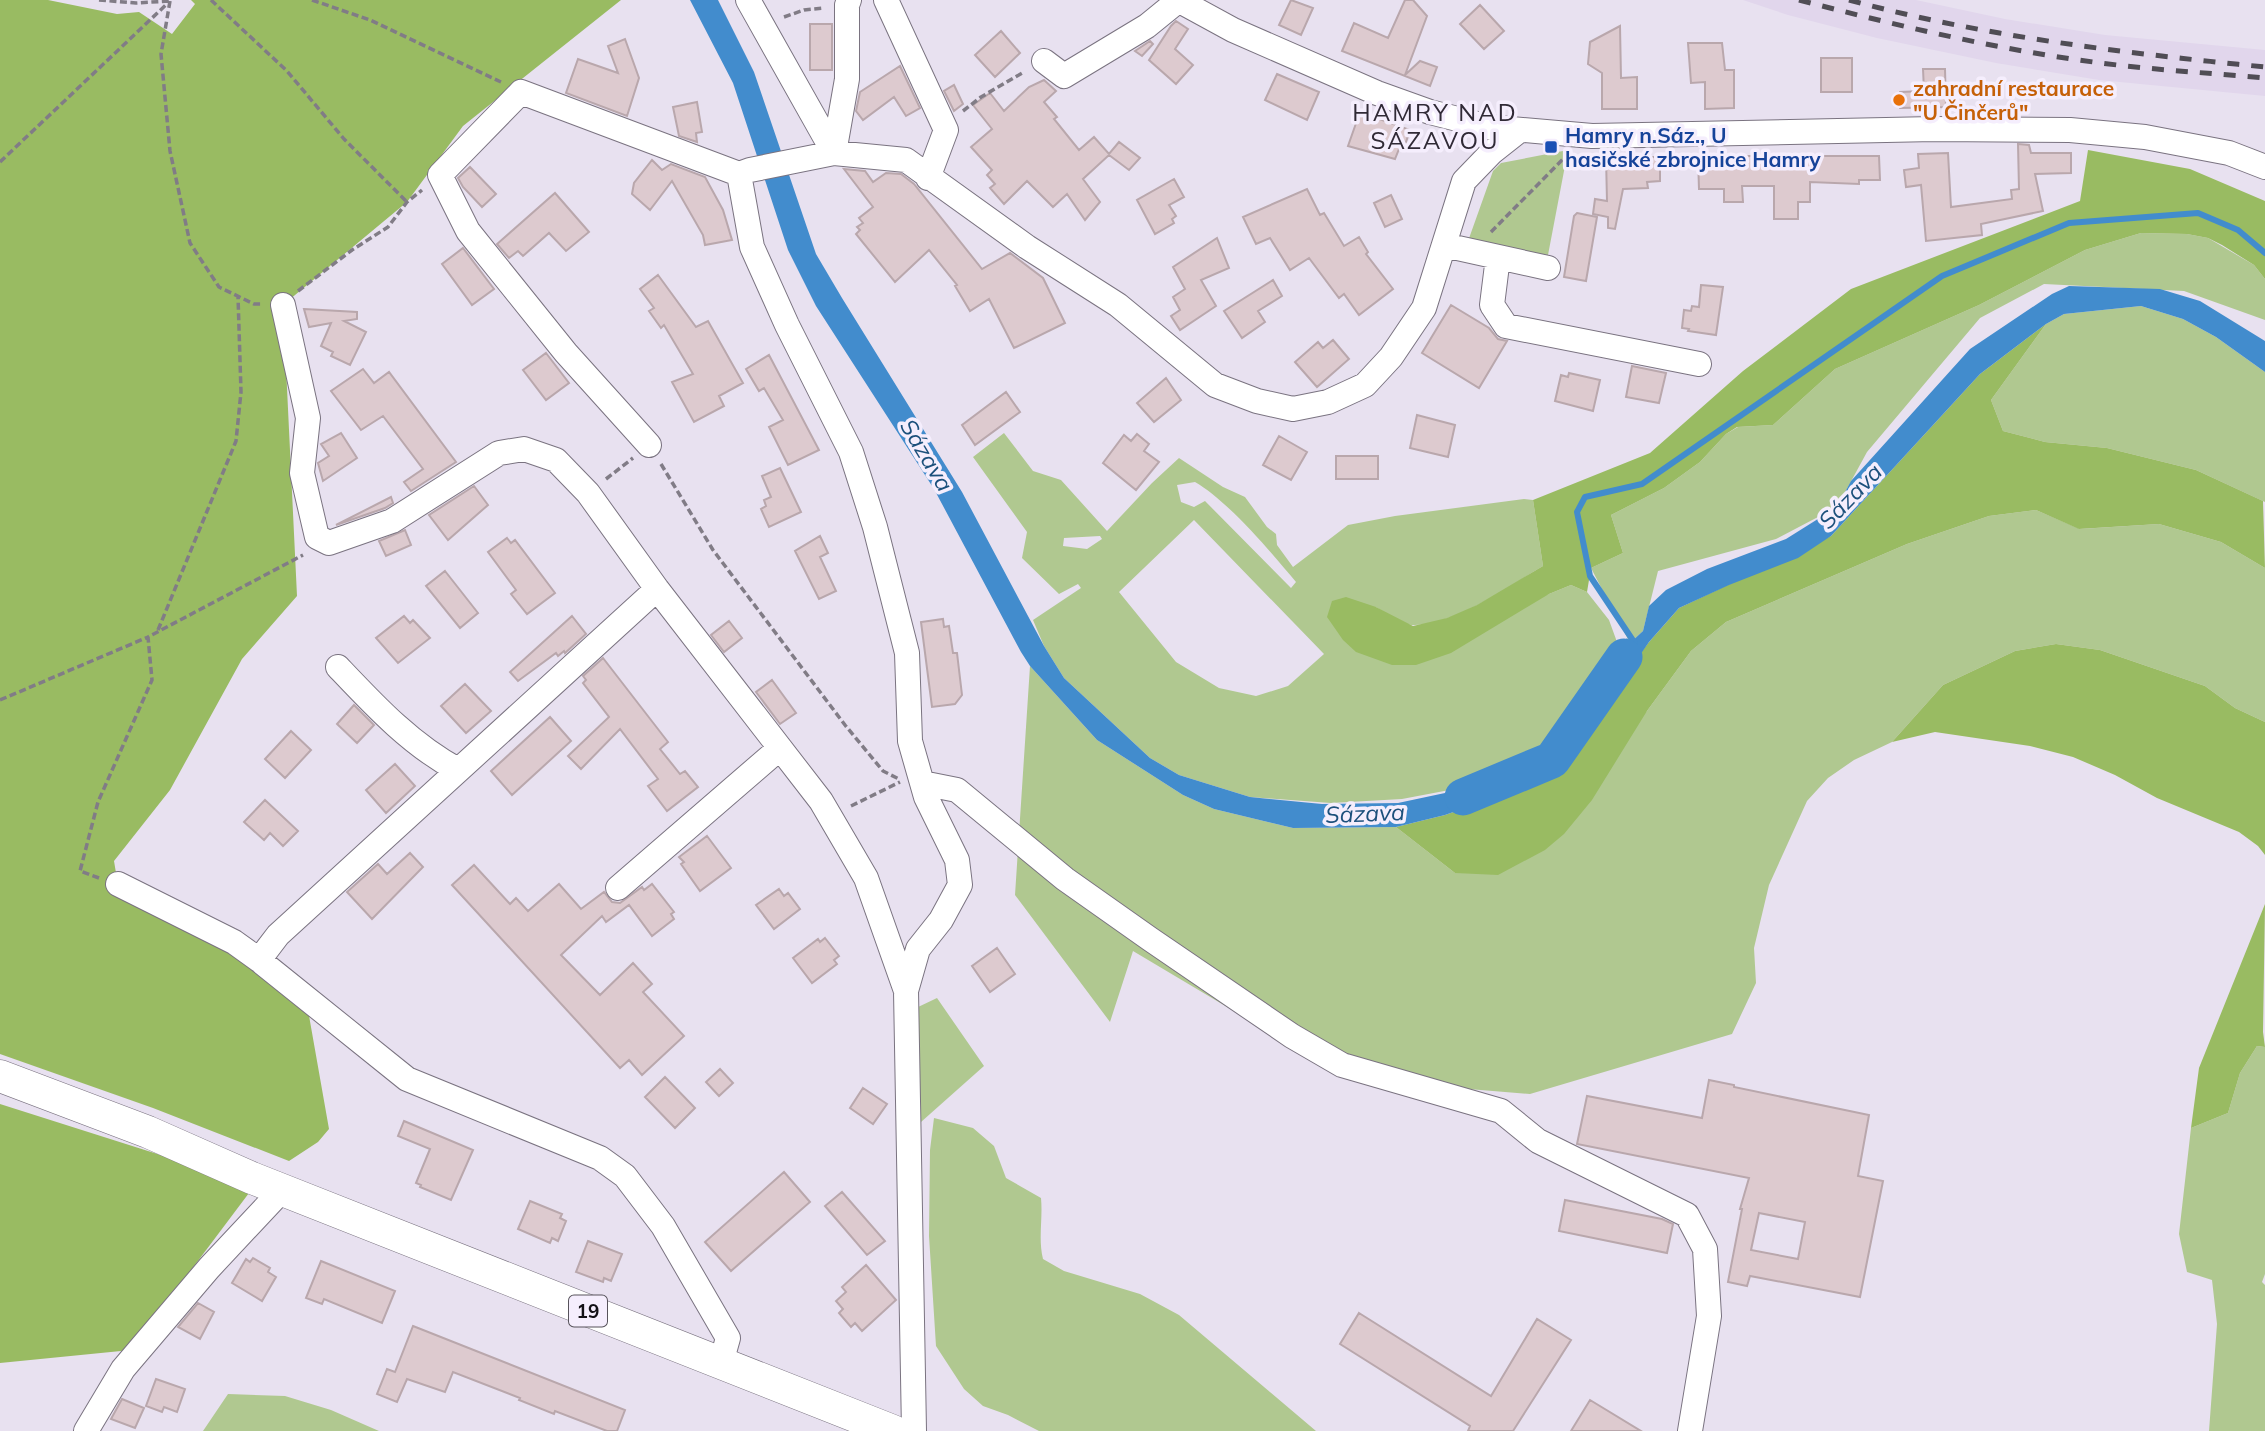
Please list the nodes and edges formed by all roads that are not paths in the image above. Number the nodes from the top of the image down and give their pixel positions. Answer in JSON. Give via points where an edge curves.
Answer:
{"nodes":[{"id":1,"x":748,"y":0,"type":"edge"},
{"id":2,"x":886,"y":0,"type":"edge"},
{"id":3,"x":1178,"y":0,"type":"edge"},
{"id":4,"x":848,"y":3,"type":"edge"},
{"id":5,"x":1044,"y":61,"type":"road end"},
{"id":6,"x":1520,"y":130,"type":"junction"},
{"id":7,"x":834,"y":153,"type":"junction"},
{"id":8,"x":2265,"y":167,"type":"edge"},
{"id":9,"x":745,"y":172,"type":"junction"},
{"id":10,"x":928,"y":178,"type":"junction"},
{"id":11,"x":1444,"y":245,"type":"junction"},
{"id":12,"x":1498,"y":257,"type":"junction"},
{"id":13,"x":1548,"y":268,"type":"dead end"},
{"id":14,"x":283,"y":305,"type":"road end"},
{"id":15,"x":1699,"y":365,"type":"dead end"},
{"id":16,"x":649,"y":445,"type":"road end"},
{"id":17,"x":657,"y":589,"type":"junction"},
{"id":18,"x":338,"y":667,"type":"dead end"},
{"id":19,"x":780,"y":748,"type":"junction"},
{"id":20,"x":458,"y":769,"type":"junction"},
{"id":21,"x":913,"y":782,"type":"junction"},
{"id":22,"x":118,"y":884,"type":"road end"},
{"id":23,"x":618,"y":888,"type":"dead end"},
{"id":24,"x":259,"y":960,"type":"junction"},
{"id":25,"x":906,"y":991,"type":"junction"},
{"id":26,"x":0,"y":1076,"type":"edge"},
{"id":27,"x":282,"y":1189,"type":"junction"},
{"id":28,"x":721,"y":1363,"type":"junction"},
{"id":29,"x":86,"y":1431,"type":"edge"},
{"id":30,"x":893,"y":1431,"type":"edge"},
{"id":31,"x":914,"y":1431,"type":"edge"},
{"id":32,"x":1690,"y":1431,"type":"edge"}],
"edges":[{"from":1,"to":7,"type":"street"},
{"from":2,"to":10,"type":"street","via":[[946,130]]},
{"from":3,"to":5,"type":"street","via":[[1147,26],[1064,75]]},
{"from":3,"to":6,"type":"street","via":[[1233,30],[1377,93],[1430,112]]},
{"from":4,"to":7,"type":"street","via":[[847,79]]},
{"from":6,"to":8,"type":"street","via":[[1592,136],[2070,130],[2145,137],[2229,153]]},
{"from":6,"to":11,"type":"street","via":[[1464,181]]},
{"from":7,"to":9,"type":"street"},
{"from":7,"to":10,"type":"street","via":[[906,160]]},
{"from":9,"to":16,"type":"street","via":[[521,92],[440,175],[468,231],[566,353]]},
{"from":9,"to":21,"type":"street","via":[[752,247],[850,452],[875,527],[907,653]]},
{"from":10,"to":11,"type":"street","via":[[1118,305],[1215,385],[1293,409],[1328,402],[1366,385],[1424,308]]},
{"from":11,"to":12,"type":"street"},
{"from":12,"to":13,"type":"street"},
{"from":12,"to":15,"type":"street","via":[[1492,305],[1506,326]]},
{"from":14,"to":17,"type":"street","via":[[308,418],[302,473],[317,537],[330,543],[393,521],[499,453],[524,449],[556,460],[588,494]]},
{"from":17,"to":19,"type":"street"},
{"from":17,"to":20,"type":"street"},
{"from":18,"to":20,"type":"street","via":[[386,717],[439,760]]},
{"from":19,"to":23,"type":"street"},
{"from":19,"to":25,"type":"street","via":[[830,816],[866,878]]},
{"from":20,"to":24,"type":"street","via":[[278,935]]},
{"from":21,"to":25,"type":"street","via":[[926,797],[957,860],[960,885],[918,949]]},
{"from":21,"to":32,"type":"street","via":[[957,790],[1065,879],[1292,1036],[1342,1065],[1501,1111],[1538,1141],[1687,1216],[1705,1249],[1709,1316]]},
{"from":22,"to":24,"type":"street","via":[[234,942]]},
{"from":24,"to":28,"type":"street","via":[[407,1079],[600,1157],[625,1176],[663,1226],[728,1338]]},
{"from":25,"to":31,"type":"street"},
{"from":26,"to":27,"type":"main road","number":"19"},
{"from":27,"to":28,"type":"main road","number":"19"},
{"from":27,"to":29,"type":"street","via":[[123,1369]]},
{"from":28,"to":30,"type":"main road","number":"19"}]}
